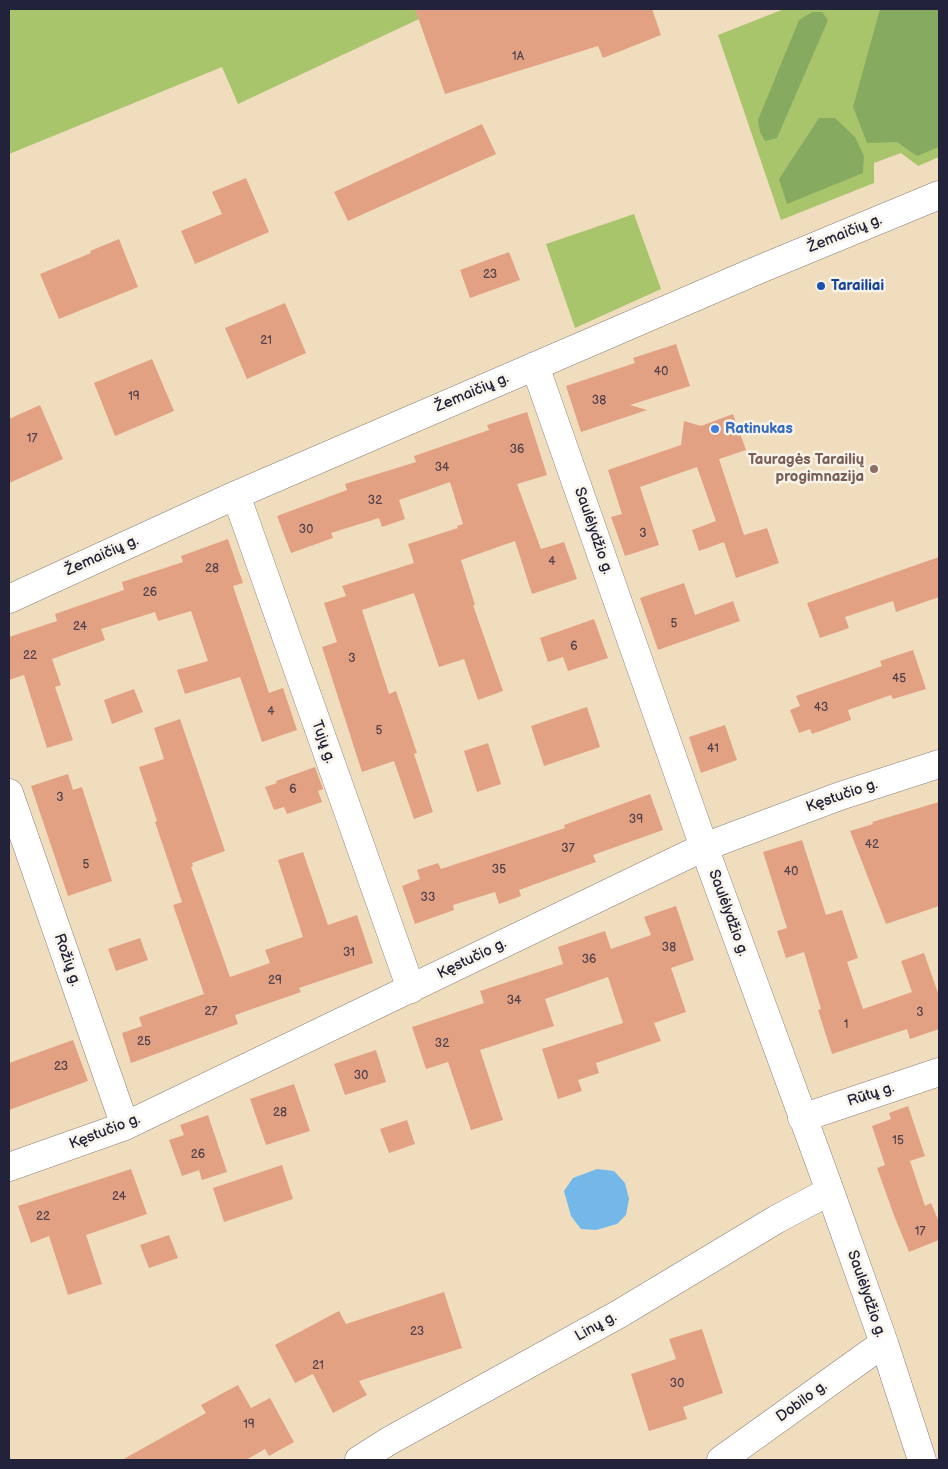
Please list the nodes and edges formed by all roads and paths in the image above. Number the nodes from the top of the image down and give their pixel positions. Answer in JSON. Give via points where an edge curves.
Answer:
{"nodes":[{"id":1,"x":939,"y":195,"type":"edge"},
{"id":2,"x":535,"y":366,"type":"junction"},
{"id":3,"x":236,"y":495,"type":"junction"},
{"id":4,"x":9,"y":599,"type":"edge"},
{"id":5,"x":939,"y":764,"type":"edge"},
{"id":6,"x":9,"y":793,"type":"edge"},
{"id":7,"x":704,"y":847,"type":"junction"},
{"id":8,"x":411,"y":989,"type":"junction"},
{"id":9,"x":939,"y":1072,"type":"edge"},
{"id":10,"x":802,"y":1118,"type":"junction"},
{"id":11,"x":125,"y":1126,"type":"junction"},
{"id":12,"x":9,"y":1167,"type":"edge"},
{"id":13,"x":830,"y":1191,"type":"junction"},
{"id":14,"x":884,"y":1343,"type":"junction"},
{"id":15,"x":360,"y":1460,"type":"edge"},
{"id":16,"x":721,"y":1460,"type":"edge"},
{"id":17,"x":922,"y":1460,"type":"edge"}],
"edges":[{"from":1,"to":2,"type":"street","name":"Žemaičių g."},
{"from":2,"to":3,"type":"street","name":"Žemaičių g."},
{"from":2,"to":7,"type":"street","name":"Saulėlydžio g."},
{"from":3,"to":4,"type":"street","name":"Žemaičių g."},
{"from":3,"to":8,"type":"street","name":"Tujų g."},
{"from":5,"to":7,"type":"street","name":"Kęstučio g.","via":[[840,796]]},
{"from":6,"to":11,"type":"street","name":"Rožių g."},
{"from":7,"to":8,"type":"street","name":"Kęstučio g."},
{"from":7,"to":10,"type":"street","name":"Saulėlydžio g."},
{"from":8,"to":11,"type":"street","name":"Kęstučio g."},
{"from":9,"to":10,"type":"street","name":"Rūtų g."},
{"from":10,"to":13,"type":"street","name":"Saulėlydžio g."},
{"from":11,"to":12,"type":"street","name":"Kęstučio g."},
{"from":13,"to":14,"type":"street","name":"Saulėlydžio g."},
{"from":13,"to":15,"type":"street","name":"Linų g."},
{"from":14,"to":16,"type":"street","name":"Dobilo g."},
{"from":14,"to":17,"type":"street","name":"Saulėlydžio g."}]}
